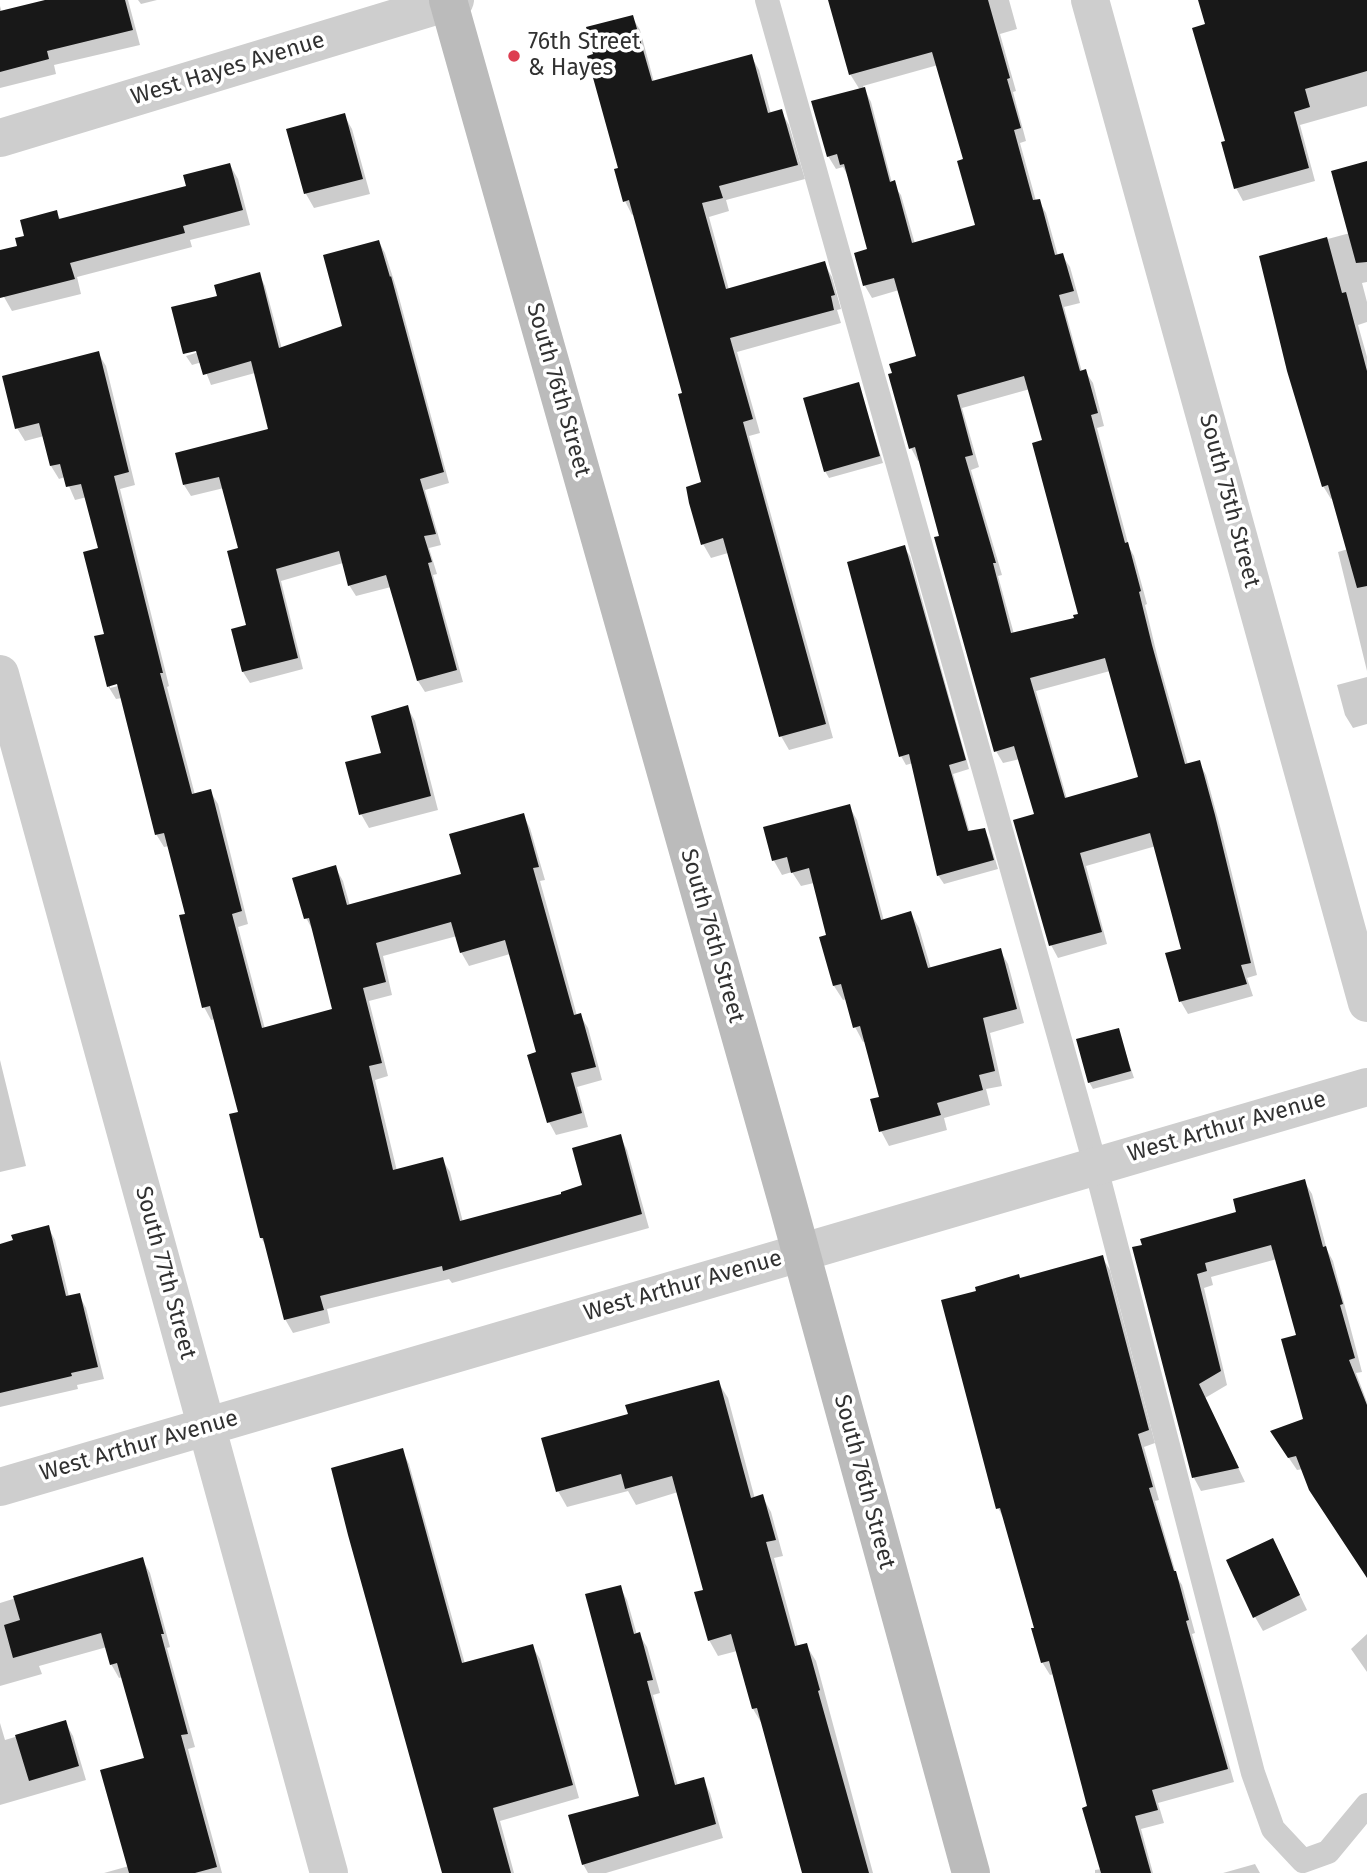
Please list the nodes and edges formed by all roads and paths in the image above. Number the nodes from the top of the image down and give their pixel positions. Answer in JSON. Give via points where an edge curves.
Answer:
{"nodes":[{"id":1,"x":767,"y":0,"type":"edge"},
{"id":2,"x":1090,"y":0,"type":"edge"},
{"id":3,"x":451,"y":1,"type":"edge"},
{"id":4,"x":0,"y":138,"type":"edge"},
{"id":5,"x":0,"y":674,"type":"edge"},
{"id":6,"x":1367,"y":1003,"type":"edge"},
{"id":7,"x":1367,"y":1087,"type":"edge"},
{"id":8,"x":1095,"y":1164,"type":"junction"},
{"id":9,"x":800,"y":1252,"type":"junction"},
{"id":10,"x":207,"y":1427,"type":"junction"},
{"id":11,"x":0,"y":1487,"type":"edge"},
{"id":12,"x":1367,"y":1805,"type":"edge"},
{"id":13,"x":1304,"y":1867,"type":"edge"},
{"id":14,"x":330,"y":1873,"type":"edge"},
{"id":15,"x":971,"y":1873,"type":"edge"}],
"edges":[{"from":1,"to":8,"type":"lane"},
{"from":2,"to":6,"type":"street","name":"South 75th Street"},
{"from":3,"to":4,"type":"street","name":"West Hayes Avenue"},
{"from":3,"to":9,"type":"main road","name":"South 76th Street"},
{"from":5,"to":10,"type":"street","name":"South 77th Street"},
{"from":7,"to":8,"type":"street","name":"West Arthur Avenue"},
{"from":8,"to":9,"type":"street","name":"West Arthur Avenue"},
{"from":8,"to":13,"type":"lane","via":[[1253,1773],[1273,1829]]},
{"from":9,"to":10,"type":"street","name":"West Arthur Avenue"},
{"from":9,"to":15,"type":"main road","name":"South 76th Street"},
{"from":10,"to":11,"type":"street","name":"West Arthur Avenue"},
{"from":10,"to":14,"type":"street","name":"South 77th Street"},
{"from":12,"to":13,"type":"lane","via":[[1328,1852]]}]}
